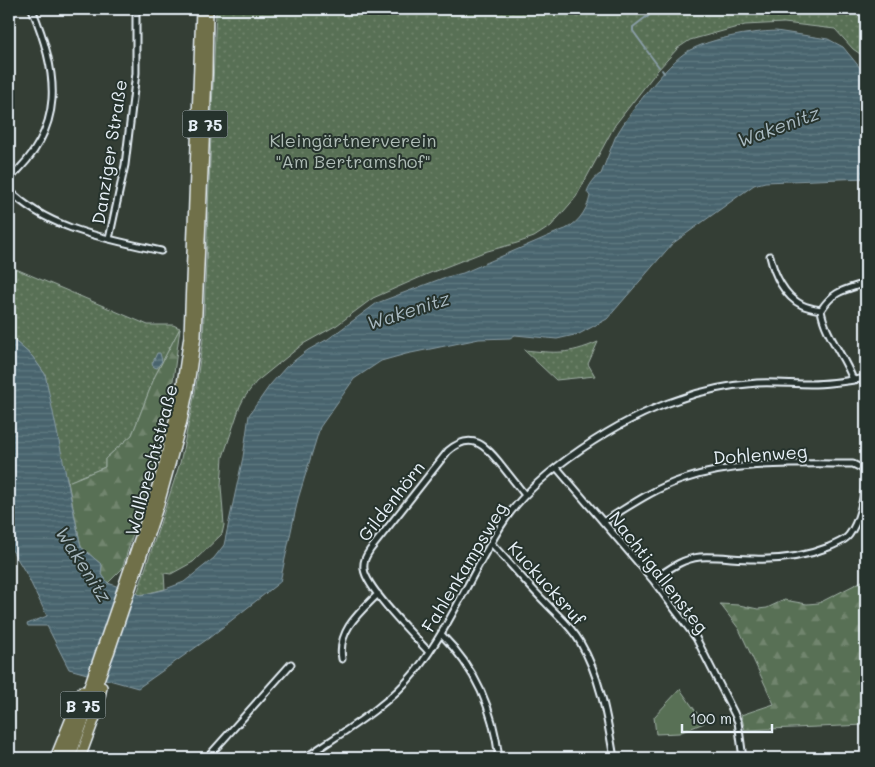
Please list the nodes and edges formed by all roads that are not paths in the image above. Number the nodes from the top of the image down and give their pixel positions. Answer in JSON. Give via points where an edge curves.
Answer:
{"nodes":[{"id":1,"x":32,"y":9,"type":"edge"},
{"id":2,"x":136,"y":9,"type":"edge"},
{"id":3,"x":201,"y":9,"type":"edge"},
{"id":4,"x":208,"y":9,"type":"edge"},
{"id":5,"x":9,"y":179,"type":"edge"},
{"id":6,"x":9,"y":190,"type":"edge"},
{"id":7,"x":109,"y":239,"type":"junction"},
{"id":8,"x":161,"y":251,"type":"dead end"},
{"id":9,"x":770,"y":256,"type":"dead end"},
{"id":10,"x":866,"y":283,"type":"edge"},
{"id":11,"x":821,"y":310,"type":"junction"},
{"id":12,"x":866,"y":378,"type":"edge"},
{"id":13,"x":853,"y":380,"type":"junction"},
{"id":14,"x":557,"y":468,"type":"junction"},
{"id":15,"x":866,"y":476,"type":"edge"},
{"id":16,"x":866,"y":481,"type":"edge"},
{"id":17,"x":525,"y":494,"type":"junction"},
{"id":18,"x":603,"y":522,"type":"junction"},
{"id":19,"x":142,"y":542,"type":"junction"},
{"id":20,"x":491,"y":543,"type":"junction"},
{"id":21,"x":652,"y":580,"type":"junction"},
{"id":22,"x":378,"y":594,"type":"junction"},
{"id":23,"x":441,"y":634,"type":"junction"},
{"id":24,"x":105,"y":651,"type":"junction"},
{"id":25,"x":429,"y":652,"type":"junction"},
{"id":26,"x":342,"y":660,"type":"dead end"},
{"id":27,"x":291,"y":664,"type":"dead end"},
{"id":28,"x":55,"y":758,"type":"edge"},
{"id":29,"x":63,"y":758,"type":"edge"},
{"id":30,"x":70,"y":758,"type":"edge"},
{"id":31,"x":80,"y":758,"type":"edge"},
{"id":32,"x":207,"y":758,"type":"edge"},
{"id":33,"x":305,"y":758,"type":"edge"},
{"id":34,"x":499,"y":758,"type":"edge"},
{"id":35,"x":614,"y":758,"type":"edge"},
{"id":36,"x":743,"y":758,"type":"edge"}],
"edges":[{"from":1,"to":5,"type":"street","via":[[50,61],[52,102],[46,127],[34,151]]},
{"from":2,"to":7,"type":"street","name":"Danziger Straße","via":[[134,82],[125,165]]},
{"from":3,"to":19,"type":"main road","name":"Wallbrechtstraße","number":"B 75","via":[[189,336],[175,420]]},
{"from":4,"to":19,"type":"main road","name":"Wallbrechtstraße","number":"B 75","via":[[196,336],[182,421],[159,504]]},
{"from":6,"to":7,"type":"street","via":[[27,206],[55,221]]},
{"from":7,"to":8,"type":"street"},
{"from":9,"to":11,"type":"street","via":[[773,270],[790,296],[801,305]]},
{"from":10,"to":11,"type":"street","via":[[839,292]]},
{"from":11,"to":13,"type":"street"},
{"from":12,"to":13,"type":"street","name":"Fahlenkampsweg"},
{"from":13,"to":14,"type":"street","name":"Fahlenkampsweg","via":[[811,384],[759,383],[681,398],[596,440]]},
{"from":14,"to":17,"type":"street","name":"Fahlenkampsweg"},
{"from":14,"to":18,"type":"street","name":"Nachtigallensteg"},
{"from":15,"to":18,"type":"street","name":"Dohlenweg","via":[[862,469],[852,464],[756,465],[716,469],[679,480],[646,495]]},
{"from":16,"to":21,"type":"street","via":[[855,526],[848,538],[832,546],[788,557],[700,557],[679,562]]},
{"from":17,"to":20,"type":"street","name":"Fahlenkampsweg","via":[[512,508]]},
{"from":17,"to":22,"type":"street","name":"Gildenhörn","via":[[486,447],[466,441],[454,446],[364,560],[367,579]]},
{"from":18,"to":21,"type":"street","name":"Nachtigallensteg"},
{"from":19,"to":24,"type":"main road","name":"Wallbrechtstraße","number":"B 75"},
{"from":20,"to":23,"type":"street","name":"Fahlenkampsweg"},
{"from":20,"to":35,"type":"street","name":"Kuckucksruf","via":[[579,640],[602,694]]},
{"from":21,"to":36,"type":"street","name":"Nachtigallensteg","via":[[696,638],[721,685],[738,722]]},
{"from":22,"to":25,"type":"street","name":"Gildenhörn"},
{"from":22,"to":26,"type":"street","via":[[347,628],[340,650]]},
{"from":23,"to":25,"type":"street","name":"Fahlenkampsweg"},
{"from":23,"to":34,"type":"street","via":[[463,658],[477,682],[488,710]]},
{"from":24,"to":28,"type":"main road","via":[[75,708]]},
{"from":24,"to":29,"type":"main road","name":"Wallbrechtstraße","number":"B 75"},
{"from":24,"to":30,"type":"main road","name":"Wallbrechtstraße","number":"B 75"},
{"from":24,"to":31,"type":"main road","via":[[96,715]]},
{"from":25,"to":33,"type":"street","name":"Fahlenkampsweg","via":[[400,688]]},
{"from":27,"to":32,"type":"street"}]}
